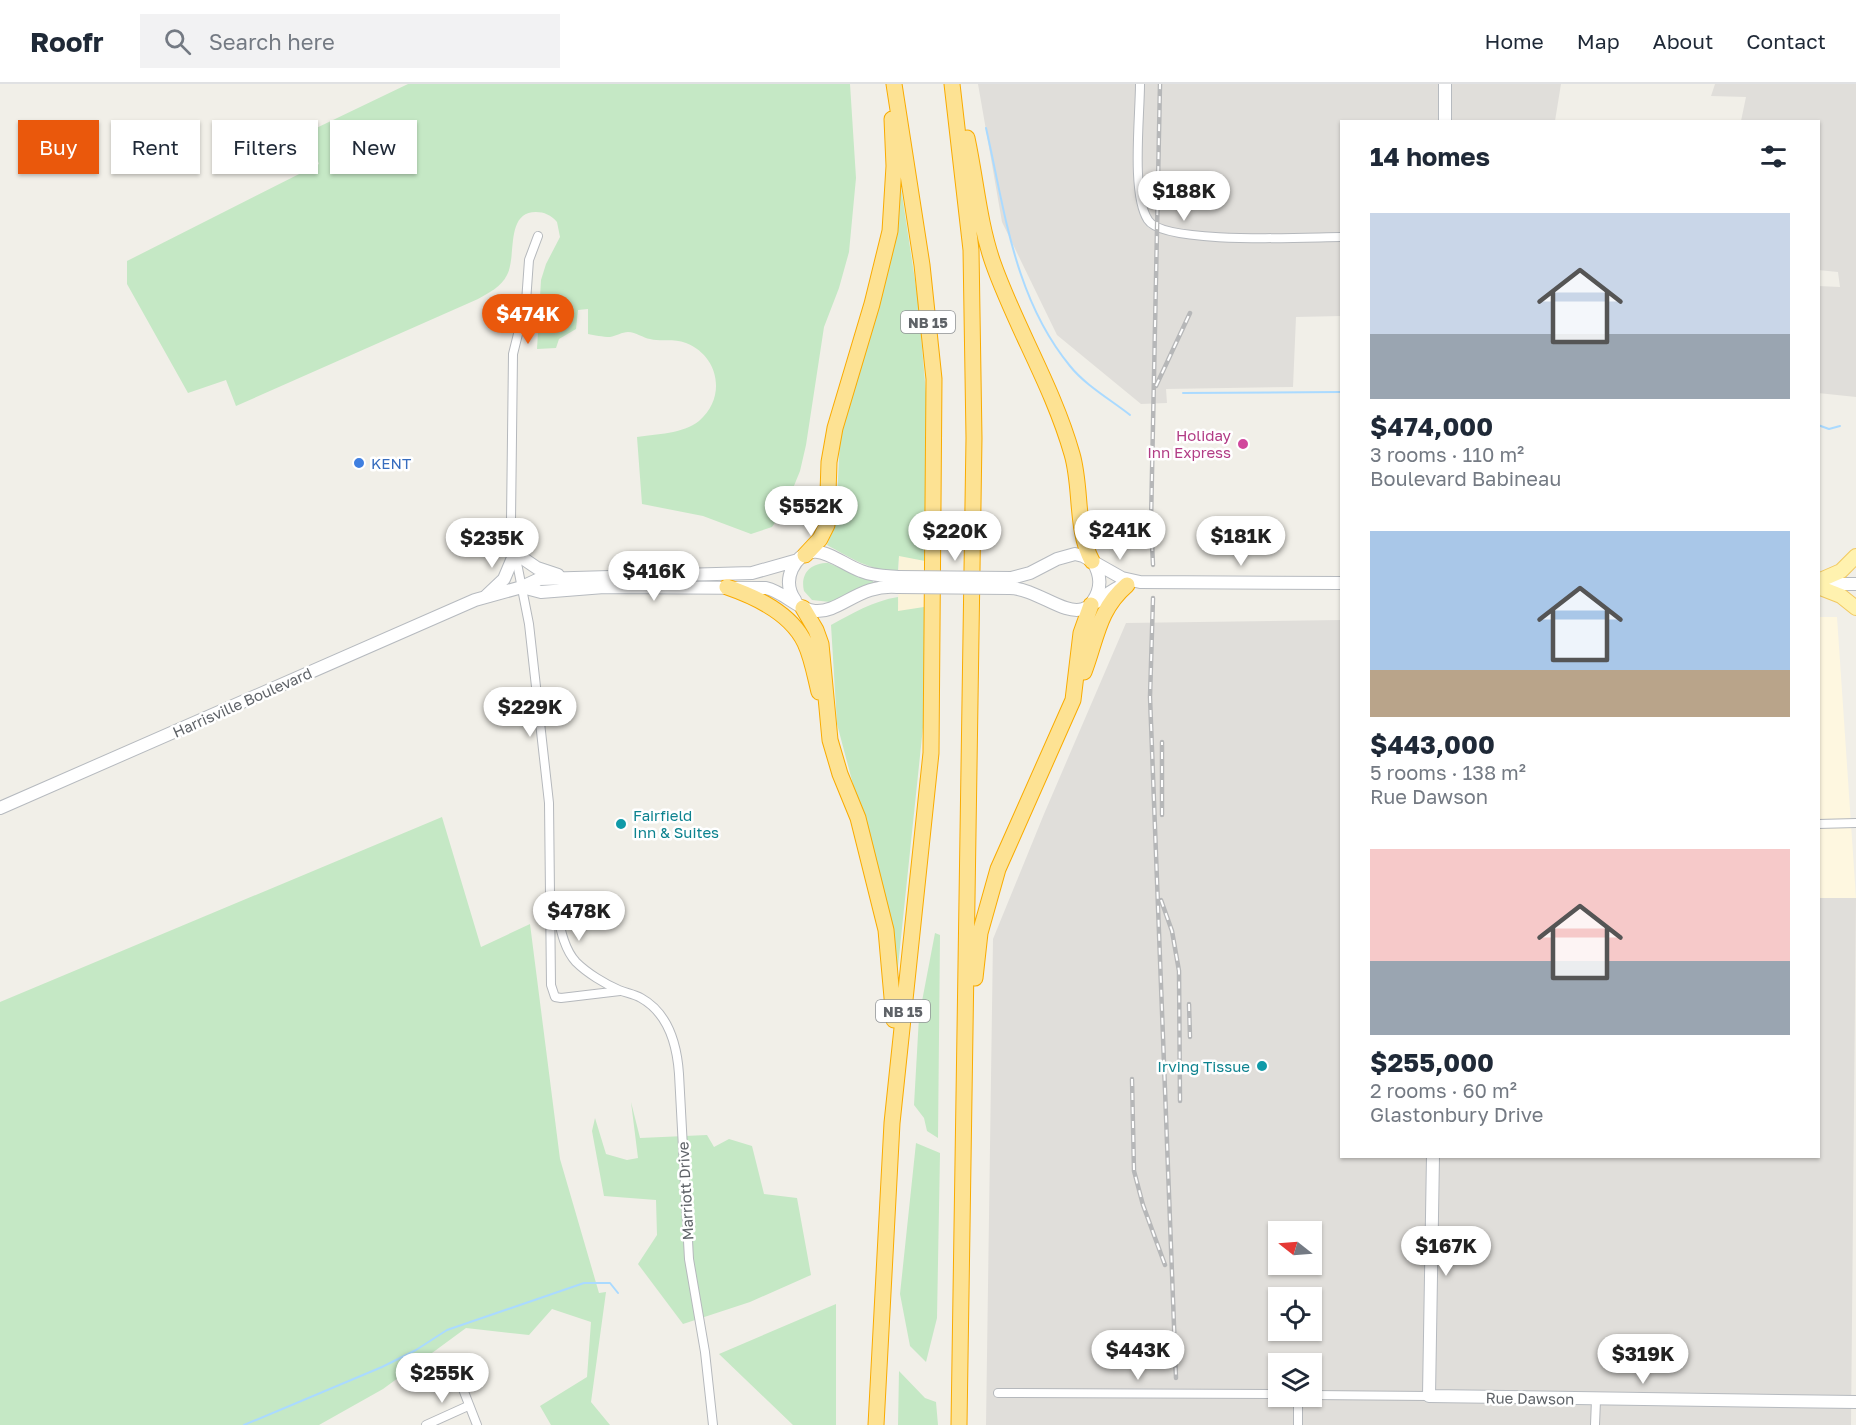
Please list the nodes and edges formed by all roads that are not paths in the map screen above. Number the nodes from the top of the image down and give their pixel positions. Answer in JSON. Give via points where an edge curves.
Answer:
{"nodes":[{"id":1,"x":886,"y":84,"type":"edge"},
{"id":2,"x":894,"y":84,"type":"edge"},
{"id":3,"x":954,"y":84,"type":"edge"},
{"id":4,"x":1140,"y":84,"type":"edge"},
{"id":5,"x":1445,"y":84,"type":"edge"},
{"id":6,"x":1445,"y":120,"type":"edge"},
{"id":7,"x":538,"y":236,"type":"dead end"},
{"id":8,"x":1340,"y":237,"type":"edge"},
{"id":9,"x":515,"y":553,"type":"junction"},
{"id":10,"x":1856,"y":556,"type":"edge"},
{"id":11,"x":801,"y":558,"type":"junction"},
{"id":12,"x":1092,"y":561,"type":"junction"},
{"id":13,"x":567,"y":577,"type":"junction"},
{"id":14,"x":898,"y":582,"type":"junction"},
{"id":15,"x":1010,"y":583,"type":"junction"},
{"id":16,"x":1134,"y":583,"type":"junction"},
{"id":17,"x":1340,"y":583,"type":"edge"},
{"id":18,"x":1820,"y":583,"type":"edge"},
{"id":19,"x":1820,"y":584,"type":"edge"},
{"id":20,"x":1856,"y":584,"type":"edge"},
{"id":21,"x":1820,"y":585,"type":"edge"},
{"id":22,"x":522,"y":587,"type":"junction"},
{"id":23,"x":727,"y":587,"type":"junction"},
{"id":24,"x":485,"y":597,"type":"junction"},
{"id":25,"x":800,"y":605,"type":"junction"},
{"id":26,"x":1091,"y":605,"type":"junction"},
{"id":27,"x":1856,"y":608,"type":"edge"},
{"id":28,"x":1073,"y":700,"type":"junction"},
{"id":29,"x":827,"y":718,"type":"junction"},
{"id":30,"x":0,"y":808,"type":"edge"},
{"id":31,"x":1856,"y":823,"type":"edge"},
{"id":32,"x":1820,"y":824,"type":"edge"},
{"id":33,"x":550,"y":888,"type":"junction"},
{"id":34,"x":620,"y":990,"type":"junction"},
{"id":35,"x":892,"y":1123,"type":"junction"},
{"id":36,"x":963,"y":1146,"type":"junction"},
{"id":37,"x":1433,"y":1158,"type":"edge"},
{"id":38,"x":453,"y":1362,"type":"dead end"},
{"id":39,"x":998,"y":1393,"type":"dead end"},
{"id":40,"x":1268,"y":1394,"type":"edge"},
{"id":41,"x":1322,"y":1395,"type":"edge"},
{"id":42,"x":1429,"y":1396,"type":"junction"},
{"id":43,"x":1596,"y":1400,"type":"junction"},
{"id":44,"x":1856,"y":1402,"type":"edge"},
{"id":45,"x":468,"y":1406,"type":"junction"},
{"id":46,"x":1298,"y":1407,"type":"edge"},
{"id":47,"x":712,"y":1421,"type":"edge"},
{"id":48,"x":426,"y":1425,"type":"edge"},
{"id":49,"x":477,"y":1425,"type":"edge"},
{"id":50,"x":876,"y":1425,"type":"edge"},
{"id":51,"x":959,"y":1425,"type":"edge"},
{"id":52,"x":1298,"y":1425,"type":"edge"},
{"id":53,"x":1595,"y":1425,"type":"edge"}],
"edges":[{"from":1,"to":11,"type":"highway","via":[[894,144],[890,231],[835,428],[829,462],[827,525],[820,539]]},
{"from":2,"to":35,"type":"highway","number":"NB 15","via":[[922,265],[934,390],[931,753]]},
{"from":3,"to":12,"type":"highway","via":[[987,244],[1067,438],[1085,542]]},
{"from":3,"to":36,"type":"highway","number":"NB 15","via":[[971,250],[974,438]]},
{"from":4,"to":8,"type":"street","via":[[1138,190],[1148,222],[1158,230],[1195,237]]},
{"from":5,"to":6,"type":"main road"},
{"from":7,"to":9,"type":"street","name":"Marriott Drive","via":[[529,260],[526,302],[513,354],[511,520]]},
{"from":9,"to":13,"type":"main road","via":[[537,568]]},
{"from":9,"to":22,"type":"street","name":"Marriott Drive"},
{"from":9,"to":24,"type":"main road","via":[[504,579]]},
{"from":10,"to":18,"type":"main road","via":[[1841,571]]},
{"from":11,"to":13,"type":"main road","via":[[752,573]]},
{"from":11,"to":14,"type":"main road","via":[[822,552],[864,573]]},
{"from":11,"to":25,"type":"main road","via":[[792,568],[788,585]]},
{"from":12,"to":15,"type":"main road","via":[[1066,555]]},
{"from":12,"to":16,"type":"main road"},
{"from":12,"to":26,"type":"main road","via":[[1100,587]]},
{"from":13,"to":22,"type":"main road","via":[[539,579]]},
{"from":14,"to":15,"type":"main road","bridge":true},
{"from":14,"to":25,"type":"main road","via":[[864,591],[823,612]]},
{"from":15,"to":26,"type":"main road","via":[[1073,610]]},
{"from":16,"to":17,"type":"main road"},
{"from":16,"to":26,"type":"main road","via":[[1113,589]]},
{"from":16,"to":28,"type":"highway","via":[[1111,599],[1102,615]]},
{"from":19,"to":20,"type":"main road"},
{"from":21,"to":27,"type":"main road"},
{"from":22,"to":23,"type":"main road","via":[[541,592],[568,588]]},
{"from":22,"to":24,"type":"main road"},
{"from":22,"to":33,"type":"street","name":"Marriott Drive","via":[[543,732]]},
{"from":23,"to":25,"type":"main road","via":[[775,590]]},
{"from":23,"to":29,"type":"highway","via":[[775,609],[793,625],[805,642]]},
{"from":24,"to":30,"type":"main road","name":"Harrisville Boulevard"},
{"from":25,"to":29,"type":"highway","via":[[821,644]]},
{"from":26,"to":28,"type":"highway","via":[[1081,633]]},
{"from":28,"to":36,"type":"highway","via":[[1002,861],[984,919],[975,971]]},
{"from":29,"to":35,"type":"highway","via":[[840,774],[858,818],[886,930],[894,1016]]},
{"from":31,"to":32,"type":"street"},
{"from":33,"to":34,"type":"street","name":"Marriott Drive","via":[[566,944],[576,961]]},
{"from":33,"to":34,"type":"street","name":"Marriott Drive","via":[[552,993],[570,999]]},
{"from":34,"to":47,"type":"street","name":"Marriott Drive","via":[[654,1007],[675,1044],[689,1259]]},
{"from":35,"to":50,"type":"highway","number":"NB 15"},
{"from":36,"to":51,"type":"highway","number":"NB 15"},
{"from":37,"to":42,"type":"main road"},
{"from":38,"to":45,"type":"street"},
{"from":39,"to":40,"type":"street"},
{"from":41,"to":42,"type":"street","name":"Rue Dawson"},
{"from":42,"to":43,"type":"main road","name":"Rue Dawson"},
{"from":43,"to":44,"type":"main road","name":"Rue Dawson"},
{"from":43,"to":53,"type":"street"},
{"from":45,"to":48,"type":"street"},
{"from":45,"to":49,"type":"street"},
{"from":46,"to":52,"type":"street"}]}
